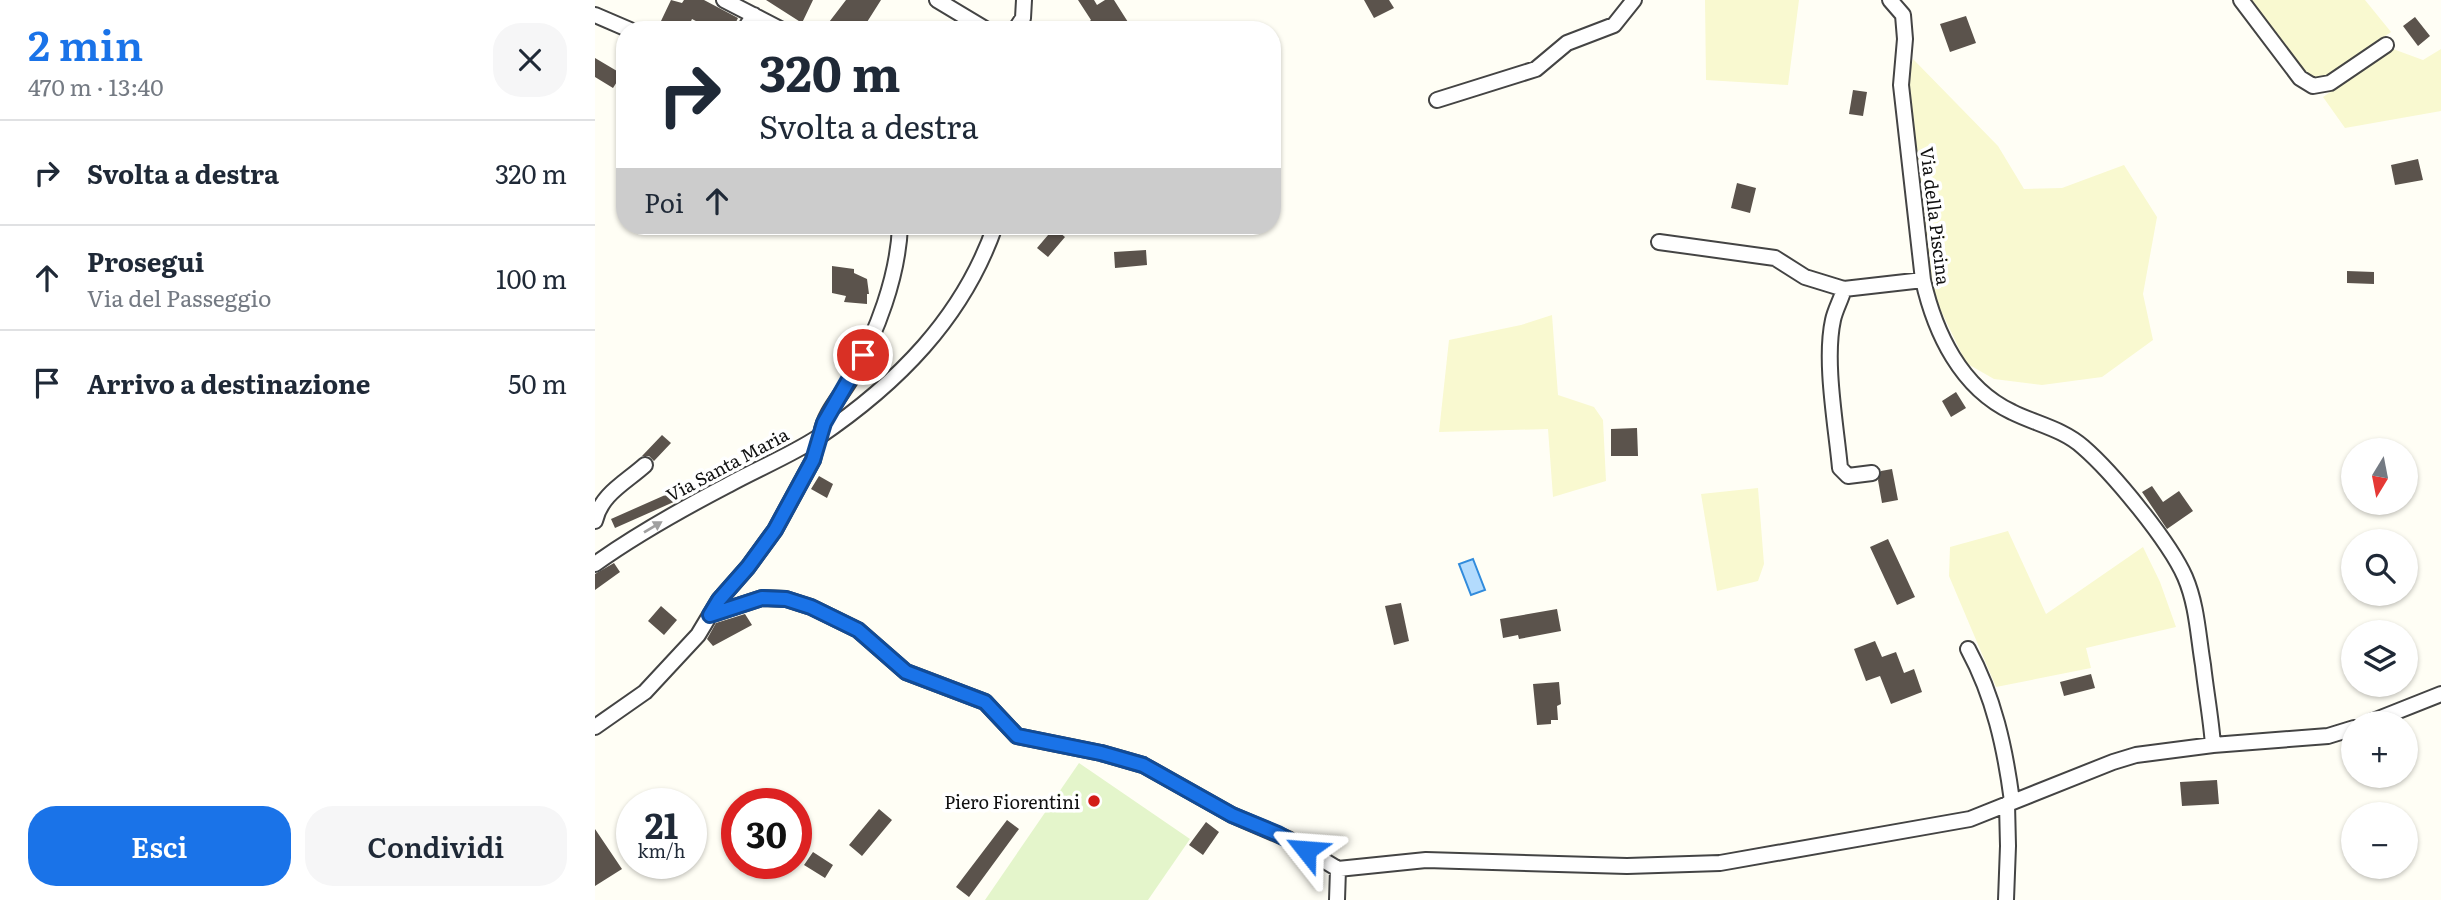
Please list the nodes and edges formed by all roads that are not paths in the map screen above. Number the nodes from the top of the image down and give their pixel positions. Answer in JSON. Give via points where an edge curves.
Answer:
{"nodes":[{"id":1,"x":724,"y":0,"type":"edge"},
{"id":2,"x":937,"y":0,"type":"edge"},
{"id":3,"x":1024,"y":0,"type":"edge"},
{"id":4,"x":1634,"y":0,"type":"edge"},
{"id":5,"x":1889,"y":0,"type":"edge"},
{"id":6,"x":2241,"y":0,"type":"edge"},
{"id":7,"x":595,"y":15,"type":"edge"},
{"id":8,"x":754,"y":15,"type":"junction"},
{"id":9,"x":750,"y":21,"type":"edge"},
{"id":10,"x":765,"y":21,"type":"edge"},
{"id":11,"x":972,"y":21,"type":"edge"},
{"id":12,"x":1021,"y":21,"type":"edge"},
{"id":13,"x":616,"y":24,"type":"edge"},
{"id":14,"x":2386,"y":46,"type":"dead end"},
{"id":15,"x":1437,"y":100,"type":"dead end"},
{"id":16,"x":898,"y":235,"type":"edge"},
{"id":17,"x":991,"y":235,"type":"edge"},
{"id":18,"x":1659,"y":242,"type":"dead end"},
{"id":19,"x":1923,"y":280,"type":"junction"},
{"id":20,"x":1844,"y":289,"type":"junction"},
{"id":21,"x":819,"y":436,"type":"junction"},
{"id":22,"x":645,"y":465,"type":"dead end"},
{"id":23,"x":1872,"y":473,"type":"dead end"},
{"id":24,"x":595,"y":521,"type":"edge"},
{"id":25,"x":595,"y":564,"type":"edge"},
{"id":26,"x":710,"y":615,"type":"junction"},
{"id":27,"x":1968,"y":649,"type":"dead end"},
{"id":28,"x":2441,"y":694,"type":"edge"},
{"id":29,"x":2398,"y":711,"type":"edge"},
{"id":30,"x":595,"y":727,"type":"edge"},
{"id":31,"x":2341,"y":731,"type":"edge"},
{"id":32,"x":2213,"y":745,"type":"junction"},
{"id":33,"x":2009,"y":803,"type":"junction"},
{"id":34,"x":1338,"y":869,"type":"junction"},
{"id":35,"x":1337,"y":900,"type":"edge"},
{"id":36,"x":2006,"y":900,"type":"edge"}],
"edges":[{"from":1,"to":8,"type":"street"},
{"from":2,"to":11,"type":"street"},
{"from":3,"to":12,"type":"street"},
{"from":4,"to":15,"type":"street","via":[[1614,25],[1567,43],[1536,69]]},
{"from":5,"to":19,"type":"street","name":"Via della Piscina","via":[[1903,15],[1901,85]]},
{"from":6,"to":14,"type":"street","via":[[2300,78],[2313,86],[2330,83]]},
{"from":7,"to":13,"type":"street"},
{"from":8,"to":9,"type":"street"},
{"from":8,"to":10,"type":"street"},
{"from":16,"to":21,"type":"street","via":[[882,309]]},
{"from":17,"to":21,"type":"street","name":"Via Santa Maria","via":[[968,288],[931,341],[873,396]]},
{"from":18,"to":20,"type":"street","via":[[1775,258],[1805,277]]},
{"from":19,"to":20,"type":"street"},
{"from":19,"to":32,"type":"street","name":"Via della Piscina","via":[[1930,310],[1954,359],[1972,383],[1991,402],[2058,430],[2083,446],[2169,547],[2194,604]]},
{"from":20,"to":23,"type":"street","via":[[1833,317],[1830,345],[1840,468],[1848,476]]},
{"from":25,"to":21,"type":"street","name":"Via Santa Maria","one_way":true},
{"from":21,"to":26,"type":"street","via":[[813,460],[775,530]]},
{"from":22,"to":24,"type":"street","via":[[610,492]]},
{"from":26,"to":30,"type":"street","via":[[655,683]]},
{"from":26,"to":34,"type":"street","via":[[762,598],[811,607],[858,630],[906,672],[985,702],[1017,736],[1143,765]]},
{"from":27,"to":33,"type":"street","via":[[1983,677],[2004,747]]},
{"from":28,"to":29,"type":"street"},
{"from":31,"to":32,"type":"street"},
{"from":32,"to":33,"type":"street","via":[[2119,760]]},
{"from":33,"to":34,"type":"street","via":[[1947,824],[1720,863],[1608,866],[1436,860]]},
{"from":33,"to":36,"type":"street"},
{"from":34,"to":35,"type":"street"}]}
